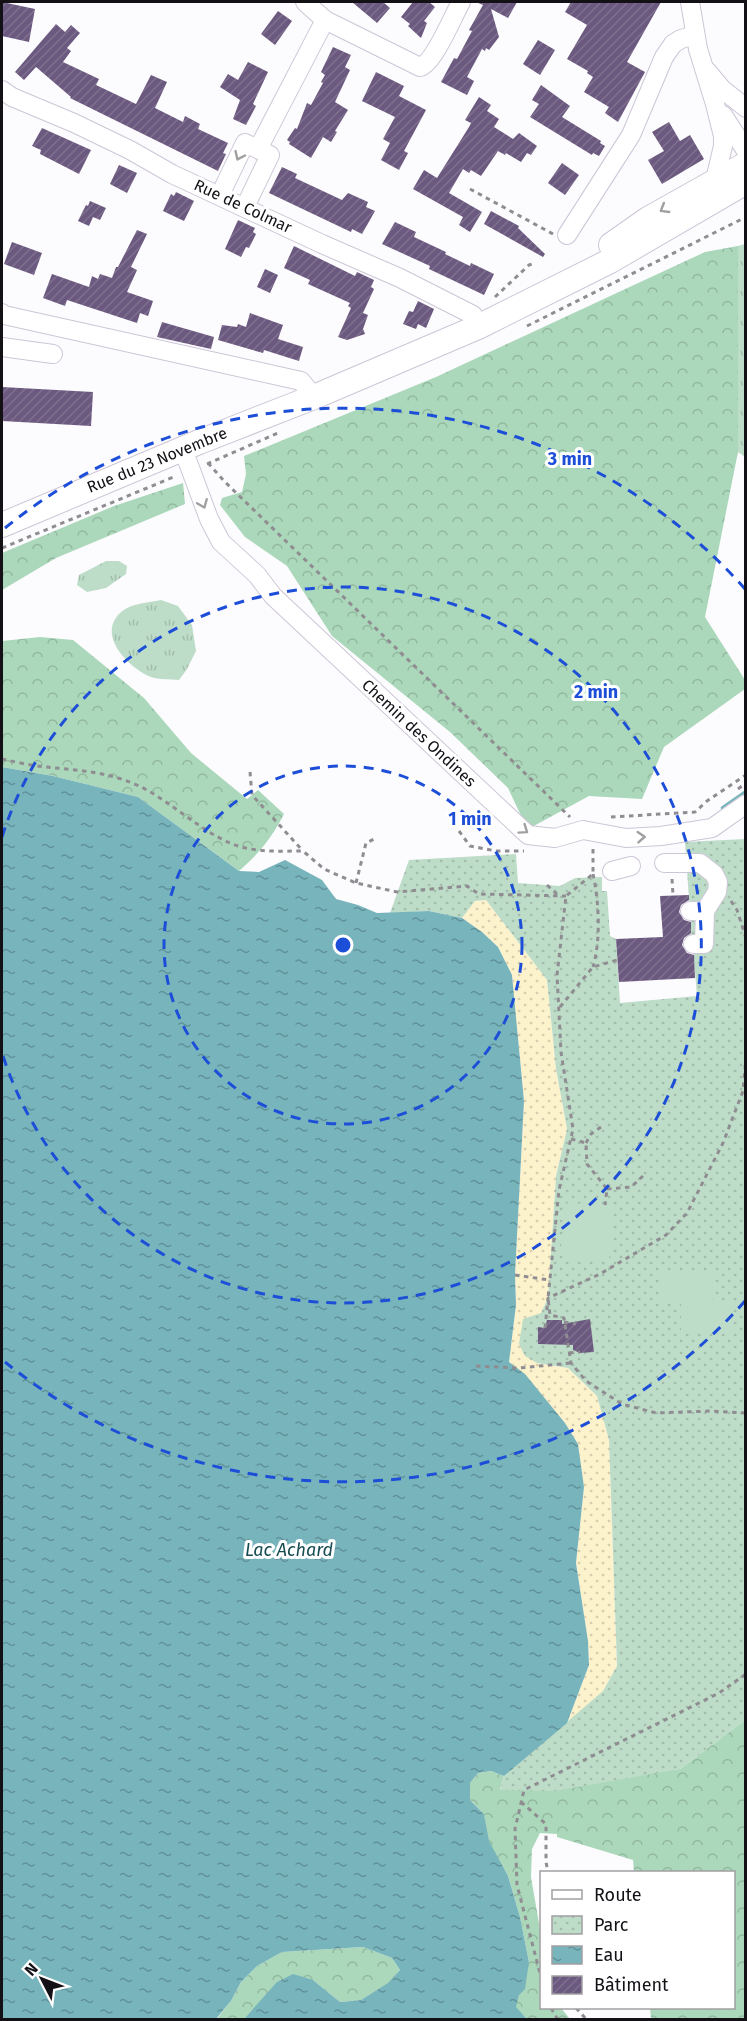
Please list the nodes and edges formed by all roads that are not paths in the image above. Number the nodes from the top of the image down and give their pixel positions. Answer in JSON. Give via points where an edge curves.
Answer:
{"nodes":[{"id":1,"x":305,"y":2,"type":"edge"},
{"id":2,"x":461,"y":2,"type":"edge"},
{"id":3,"x":690,"y":2,"type":"edge"},
{"id":4,"x":325,"y":20,"type":"junction"},
{"id":5,"x":695,"y":35,"type":"junction"},
{"id":6,"x":704,"y":68,"type":"junction"},
{"id":7,"x":2,"y":90,"type":"edge"},
{"id":8,"x":715,"y":104,"type":"junction"},
{"id":9,"x":746,"y":108,"type":"edge"},
{"id":10,"x":258,"y":149,"type":"junction"},
{"id":11,"x":746,"y":151,"type":"edge"},
{"id":12,"x":746,"y":164,"type":"edge"},
{"id":13,"x":715,"y":180,"type":"junction"},
{"id":14,"x":746,"y":182,"type":"edge"},
{"id":15,"x":220,"y":195,"type":"junction"},
{"id":16,"x":746,"y":202,"type":"edge"},
{"id":17,"x":245,"y":207,"type":"junction"},
{"id":18,"x":567,"y":235,"type":"road end"},
{"id":19,"x":610,"y":261,"type":"junction"},
{"id":20,"x":552,"y":289,"type":"junction"},
{"id":21,"x":2,"y":313,"type":"edge"},
{"id":22,"x":478,"y":327,"type":"junction"},
{"id":23,"x":2,"y":347,"type":"edge"},
{"id":24,"x":53,"y":354,"type":"dead end"},
{"id":25,"x":314,"y":397,"type":"junction"},
{"id":26,"x":187,"y":460,"type":"junction"},
{"id":27,"x":2,"y":525,"type":"edge"},
{"id":28,"x":746,"y":804,"type":"edge"},
{"id":29,"x":664,"y":863,"type":"dead end"},
{"id":30,"x":631,"y":866,"type":"dead end"},
{"id":31,"x":612,"y":871,"type":"dead end"},
{"id":32,"x":693,"y":944,"type":"dead end"}],
"edges":[{"from":1,"to":4,"type":"street"},
{"from":2,"to":4,"type":"street","via":[[432,58],[420,67]]},
{"from":3,"to":5,"type":"street"},
{"from":4,"to":10,"type":"street"},
{"from":5,"to":6,"type":"street"},
{"from":5,"to":18,"type":"street","via":[[673,44],[664,57],[632,135]]},
{"from":6,"to":8,"type":"street"},
{"from":6,"to":9,"type":"street"},
{"from":7,"to":15,"type":"street","name":"Rue de Colmar"},
{"from":8,"to":11,"type":"street"},
{"from":8,"to":13,"type":"street","via":[[723,146]]},
{"from":10,"to":15,"type":"street","one_way":true,"via":[[245,143]]},
{"from":10,"to":17,"type":"street","via":[[270,155]]},
{"from":12,"to":13,"type":"main road","name":"Rue du 23 Novembre"},
{"from":13,"to":20,"type":"main road","name":"Rue du 23 Novembre","one_way":true,"via":[[648,219]]},
{"from":14,"to":19,"type":"main road","name":"Rue du 23 Novembre"},
{"from":15,"to":17,"type":"street","name":"Rue de Colmar"},
{"from":16,"to":19,"type":"main road","name":"Rue du 23 Novembre","via":[[730,203],[621,263]]},
{"from":17,"to":22,"type":"street","name":"Rue de Colmar","via":[[427,291],[473,315]]},
{"from":19,"to":20,"type":"main road","name":"Rue du 23 Novembre"},
{"from":20,"to":22,"type":"main road","name":"Rue du 23 Novembre"},
{"from":21,"to":25,"type":"street","via":[[301,381]]},
{"from":22,"to":25,"type":"main road","name":"Rue du 23 Novembre"},
{"from":23,"to":24,"type":"street"},
{"from":25,"to":26,"type":"main road","name":"Rue du 23 Novembre"},
{"from":26,"to":27,"type":"main road","name":"Rue du 23 Novembre"},
{"from":26,"to":28,"type":"street","name":"Chemin des Ondines","one_way":true,"via":[[221,542],[257,575],[273,596],[528,835],[555,838],[584,830],[626,838],[661,836],[712,828]]},
{"from":29,"to":32,"type":"street","via":[[700,862],[718,882],[717,892],[698,911],[704,944]]},
{"from":30,"to":31,"type":"street"}]}
